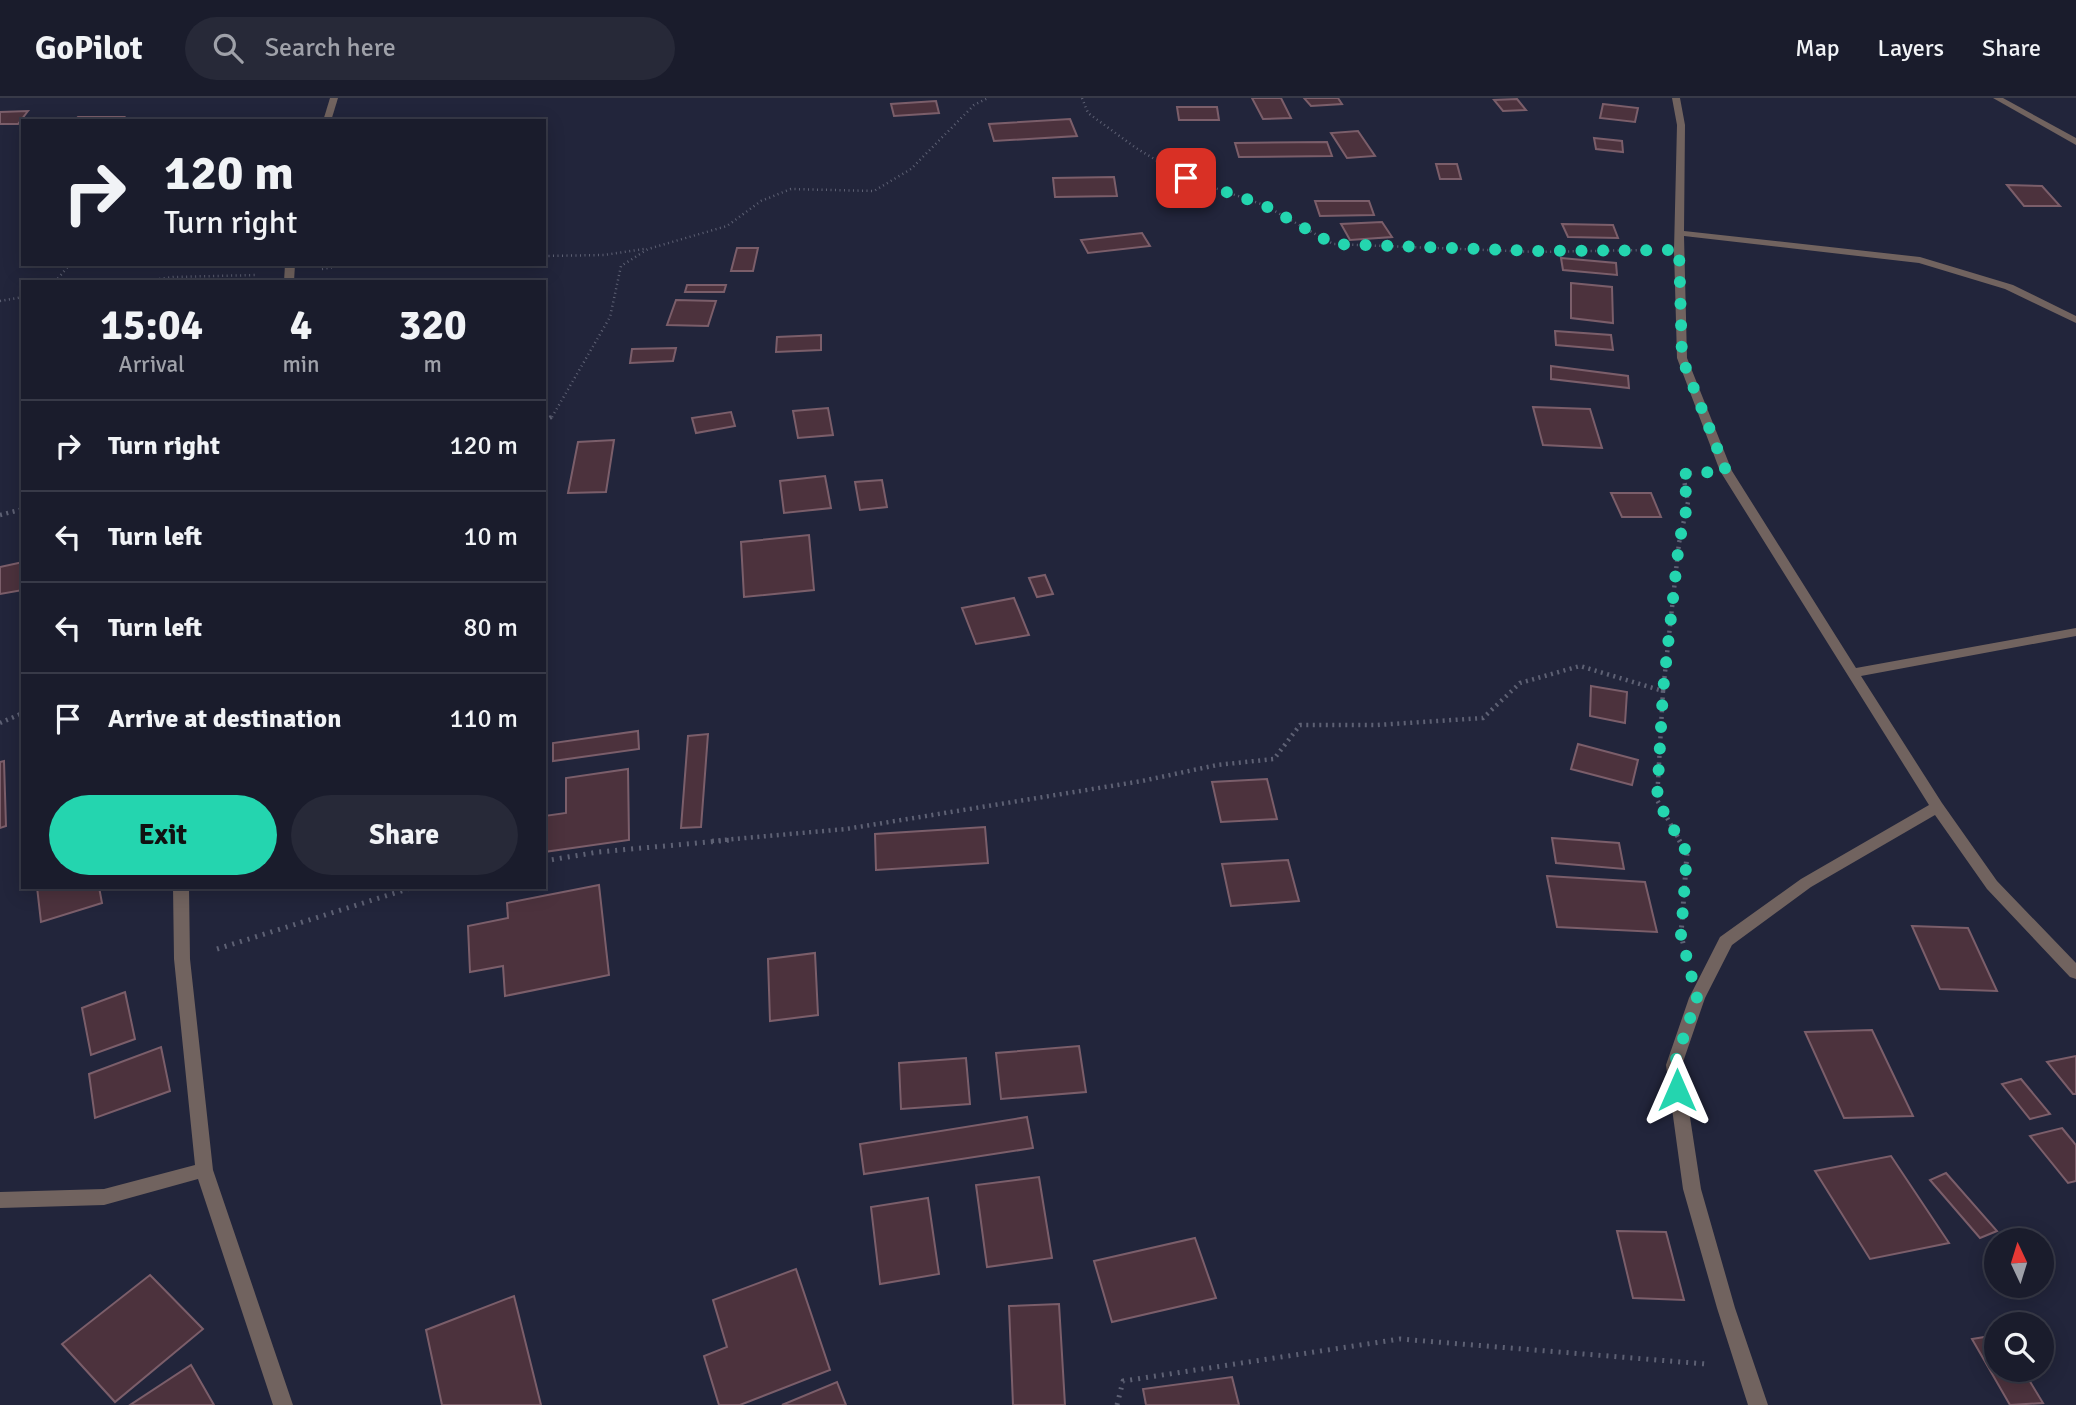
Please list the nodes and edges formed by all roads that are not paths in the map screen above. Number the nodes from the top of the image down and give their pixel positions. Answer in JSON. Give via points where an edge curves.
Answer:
{"nodes":[{"id":1,"x":334,"y":98,"type":"edge"},
{"id":2,"x":1675,"y":98,"type":"edge"},
{"id":3,"x":1997,"y":98,"type":"edge"},
{"id":4,"x":328,"y":119,"type":"edge"},
{"id":5,"x":2076,"y":142,"type":"edge"},
{"id":6,"x":1679,"y":233,"type":"junction"},
{"id":7,"x":2076,"y":320,"type":"edge"},
{"id":8,"x":2076,"y":632,"type":"edge"},
{"id":9,"x":1853,"y":673,"type":"junction"},
{"id":10,"x":1937,"y":807,"type":"junction"},
{"id":11,"x":181,"y":889,"type":"edge"},
{"id":12,"x":2076,"y":973,"type":"edge"},
{"id":13,"x":205,"y":1170,"type":"junction"},
{"id":14,"x":0,"y":1200,"type":"edge"},
{"id":15,"x":283,"y":1405,"type":"edge"},
{"id":16,"x":1758,"y":1405,"type":"edge"}],
"edges":[{"from":1,"to":4,"type":"street"},
{"from":2,"to":6,"type":"street","via":[[1681,125]]},
{"from":3,"to":5,"type":"street"},
{"from":6,"to":7,"type":"street","via":[[1920,260],[2009,287]]},
{"from":6,"to":9,"type":"street","via":[[1682,358],[1726,471]]},
{"from":8,"to":9,"type":"street"},
{"from":9,"to":10,"type":"street"},
{"from":10,"to":12,"type":"street","via":[[1992,884]]},
{"from":10,"to":16,"type":"street","via":[[1806,883],[1726,941],[1697,998],[1674,1065],[1692,1189]]},
{"from":11,"to":13,"type":"street","via":[[182,959]]},
{"from":13,"to":14,"type":"street","via":[[104,1198]]},
{"from":13,"to":15,"type":"street"}]}
